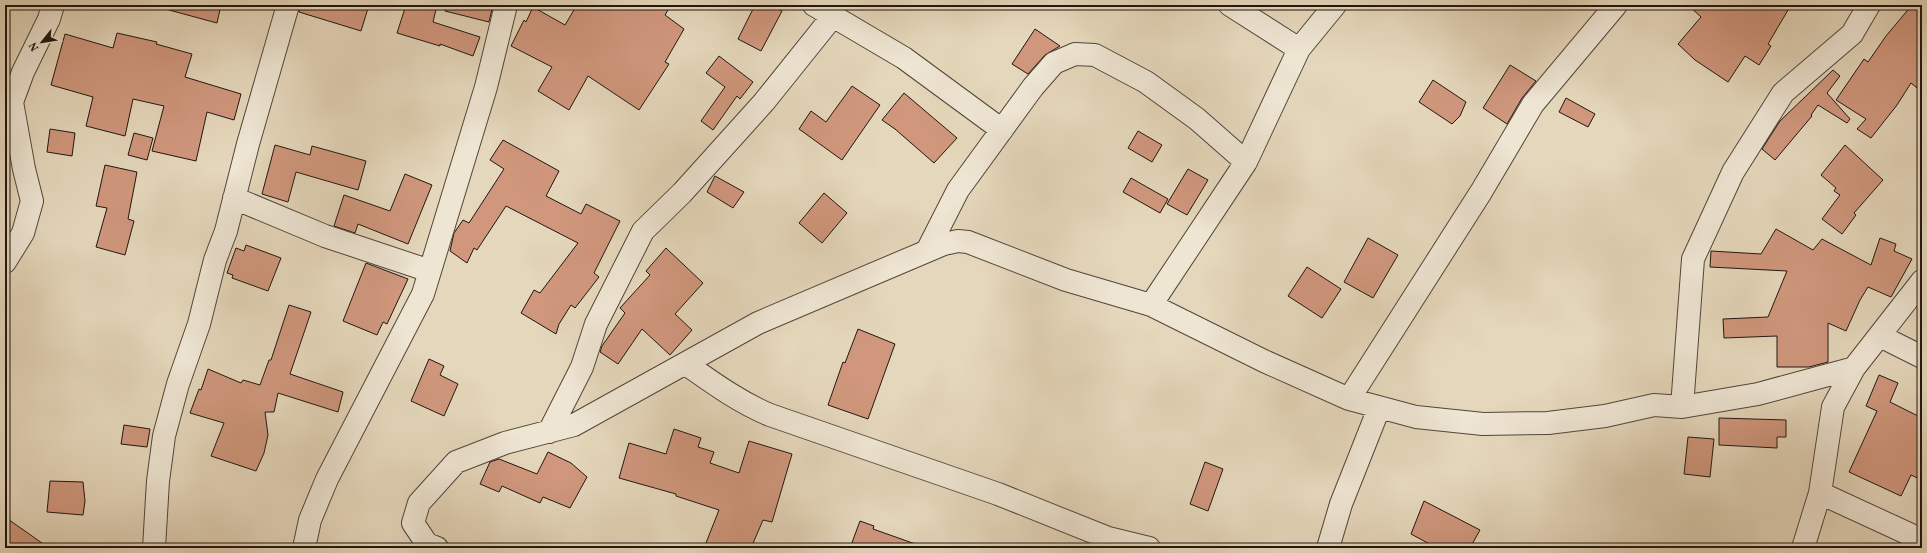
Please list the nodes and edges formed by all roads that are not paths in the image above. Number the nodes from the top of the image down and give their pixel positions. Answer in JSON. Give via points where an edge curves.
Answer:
{"nodes":[{"id":1,"x":53,"y":5,"type":"edge"},
{"id":2,"x":288,"y":5,"type":"edge"},
{"id":3,"x":506,"y":5,"type":"edge"},
{"id":4,"x":814,"y":5,"type":"edge"},
{"id":5,"x":1230,"y":5,"type":"edge"},
{"id":6,"x":1335,"y":5,"type":"edge"},
{"id":7,"x":1616,"y":5,"type":"edge"},
{"id":8,"x":1869,"y":5,"type":"edge"},
{"id":9,"x":833,"y":16,"type":"junction"},
{"id":10,"x":1299,"y":49,"type":"junction"},
{"id":11,"x":1002,"y":130,"type":"junction"},
{"id":12,"x":1246,"y":162,"type":"junction"},
{"id":13,"x":234,"y":198,"type":"junction"},
{"id":14,"x":927,"y":251,"type":"junction"},
{"id":15,"x":5,"y":262,"type":"edge"},
{"id":16,"x":430,"y":271,"type":"junction"},
{"id":17,"x":1922,"y":281,"type":"edge"},
{"id":18,"x":1151,"y":305,"type":"junction"},
{"id":19,"x":1880,"y":336,"type":"junction"},
{"id":20,"x":1922,"y":357,"type":"edge"},
{"id":21,"x":686,"y":364,"type":"junction"},
{"id":22,"x":1854,"y":368,"type":"junction"},
{"id":23,"x":1349,"y":399,"type":"junction"},
{"id":24,"x":1682,"y":407,"type":"junction"},
{"id":25,"x":1379,"y":408,"type":"junction"},
{"id":26,"x":549,"y":432,"type":"junction"},
{"id":27,"x":1820,"y":493,"type":"junction"},
{"id":28,"x":1922,"y":540,"type":"edge"},
{"id":29,"x":154,"y":548,"type":"edge"},
{"id":30,"x":304,"y":548,"type":"edge"},
{"id":31,"x":438,"y":548,"type":"edge"},
{"id":32,"x":1148,"y":548,"type":"edge"},
{"id":33,"x":1328,"y":548,"type":"edge"},
{"id":34,"x":1803,"y":548,"type":"edge"}],
"edges":[{"from":1,"to":15,"type":"street","via":[[12,102],[32,201],[22,233]]},
{"from":2,"to":13,"type":"street"},
{"from":3,"to":16,"type":"street","via":[[486,87]]},
{"from":4,"to":9,"type":"street"},
{"from":5,"to":10,"type":"street"},
{"from":6,"to":10,"type":"street"},
{"from":7,"to":23,"type":"street","via":[[1532,104],[1481,192]]},
{"from":8,"to":24,"type":"street","via":[[1852,34],[1782,94],[1733,172],[1693,259]]},
{"from":9,"to":11,"type":"street","via":[[904,58]]},
{"from":9,"to":26,"type":"street","via":[[764,102],[682,193],[643,231],[596,324],[582,367]]},
{"from":10,"to":12,"type":"street"},
{"from":11,"to":12,"type":"street","via":[[1054,63],[1075,54],[1095,55],[1146,82],[1197,119]]},
{"from":11,"to":14,"type":"street","via":[[958,190]]},
{"from":12,"to":18,"type":"street"},
{"from":13,"to":16,"type":"street","via":[[325,236]]},
{"from":13,"to":29,"type":"street","via":[[164,436]]},
{"from":14,"to":18,"type":"street","via":[[944,244],[968,242],[1066,280]]},
{"from":14,"to":21,"type":"street","via":[[758,323]]},
{"from":16,"to":30,"type":"street","via":[[423,294],[327,479],[310,520]]},
{"from":17,"to":19,"type":"street"},
{"from":18,"to":23,"type":"street","via":[[1264,361]]},
{"from":19,"to":20,"type":"street"},
{"from":19,"to":22,"type":"street"},
{"from":21,"to":26,"type":"street","via":[[601,411]]},
{"from":21,"to":32,"type":"street","via":[[736,398],[770,415],[998,494],[1108,538]]},
{"from":22,"to":24,"type":"street","via":[[1758,394]]},
{"from":22,"to":27,"type":"street","via":[[1833,407]]},
{"from":23,"to":25,"type":"street"},
{"from":24,"to":25,"type":"street","via":[[1654,405],[1605,416],[1548,422],[1483,424],[1416,417]]},
{"from":25,"to":33,"type":"street","via":[[1341,504]]},
{"from":26,"to":31,"type":"street","via":[[505,443],[456,462],[419,503],[413,523],[427,544]]},
{"from":27,"to":28,"type":"street"},
{"from":27,"to":34,"type":"street"}]}
